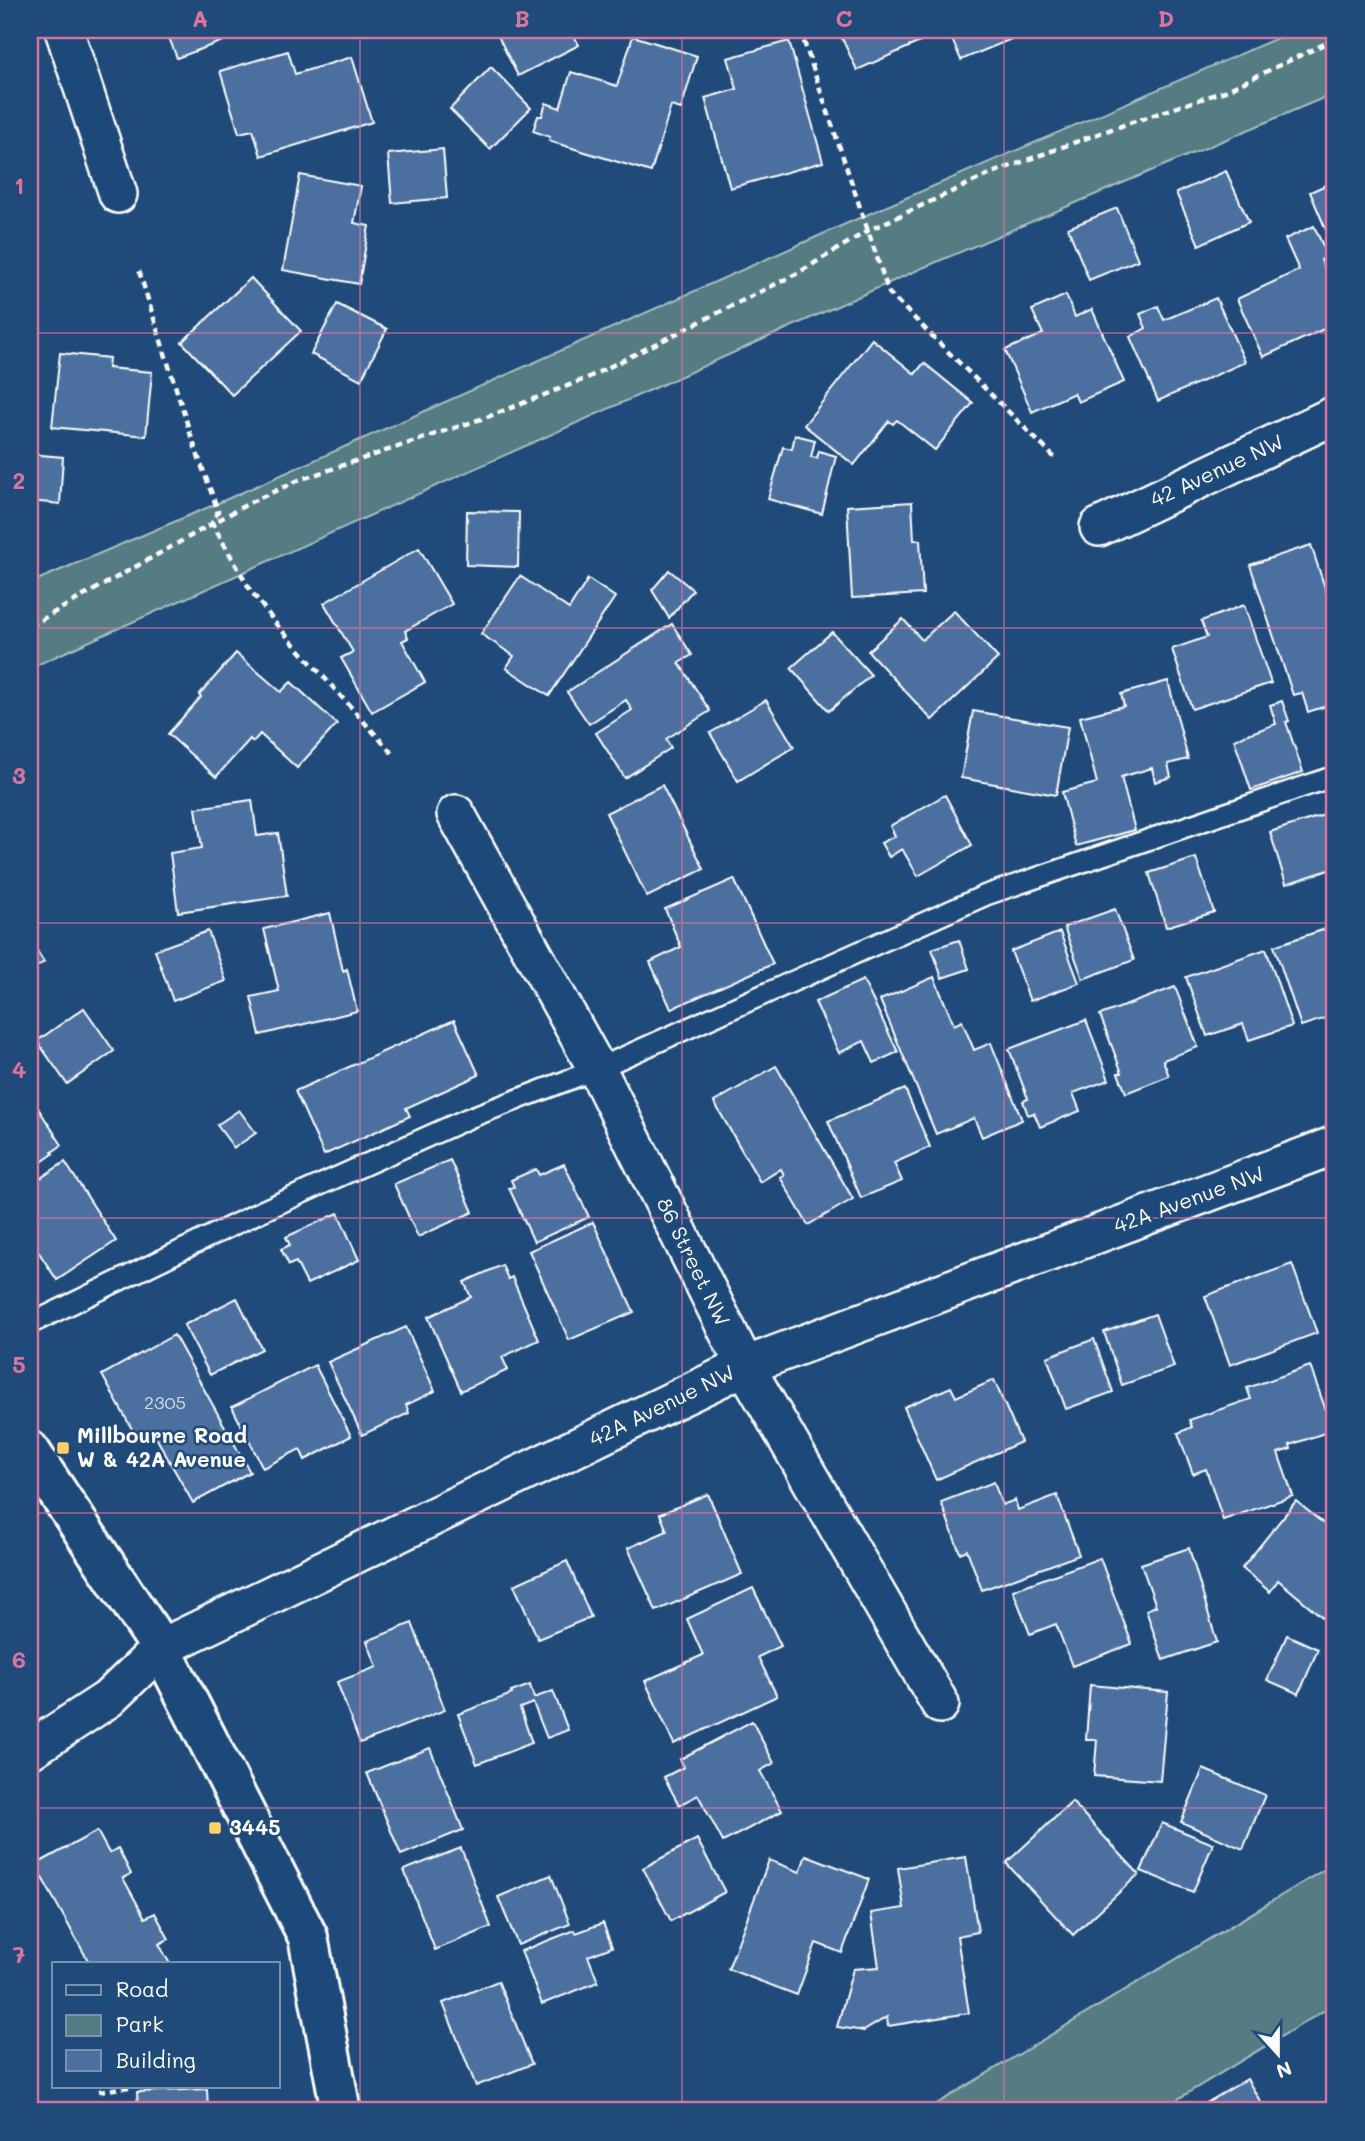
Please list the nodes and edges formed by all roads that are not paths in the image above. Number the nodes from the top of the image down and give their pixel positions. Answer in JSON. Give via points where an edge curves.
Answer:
{"nodes":[{"id":1,"x":64,"y":30,"type":"edge"},
{"id":2,"x":118,"y":194,"type":"dead end"},
{"id":3,"x":1335,"y":415,"type":"edge"},
{"id":4,"x":1099,"y":527,"type":"dead end"},
{"id":5,"x":1335,"y":776,"type":"edge"},
{"id":6,"x":456,"y":814,"type":"dead end"},
{"id":7,"x":597,"y":1069,"type":"junction"},
{"id":8,"x":1335,"y":1145,"type":"edge"},
{"id":9,"x":30,"y":1324,"type":"edge"},
{"id":10,"x":745,"y":1366,"type":"junction"},
{"id":11,"x":30,"y":1451,"type":"edge"},
{"id":12,"x":161,"y":1648,"type":"junction"},
{"id":13,"x":940,"y":1704,"type":"dead end"},
{"id":14,"x":30,"y":1750,"type":"edge"},
{"id":15,"x":341,"y":2111,"type":"edge"}],
"edges":[{"from":1,"to":2,"type":"street"},
{"from":3,"to":4,"type":"street","name":"42 Avenue NW"},
{"from":5,"to":7,"type":"lane","via":[[985,895]]},
{"from":6,"to":7,"type":"street","name":"86 Street NW"},
{"from":7,"to":9,"type":"lane","via":[[445,1129],[262,1211]]},
{"from":7,"to":10,"type":"street","name":"86 Street NW"},
{"from":8,"to":10,"type":"street","name":"42A Avenue NW"},
{"from":10,"to":12,"type":"street","name":"42A Avenue NW"},
{"from":10,"to":13,"type":"street","name":"86 Street NW"},
{"from":11,"to":12,"type":"street"},
{"from":12,"to":14,"type":"street","name":"42A Avenue NW","via":[[108,1699]]},
{"from":12,"to":15,"type":"street","via":[[308,1937]]}]}
